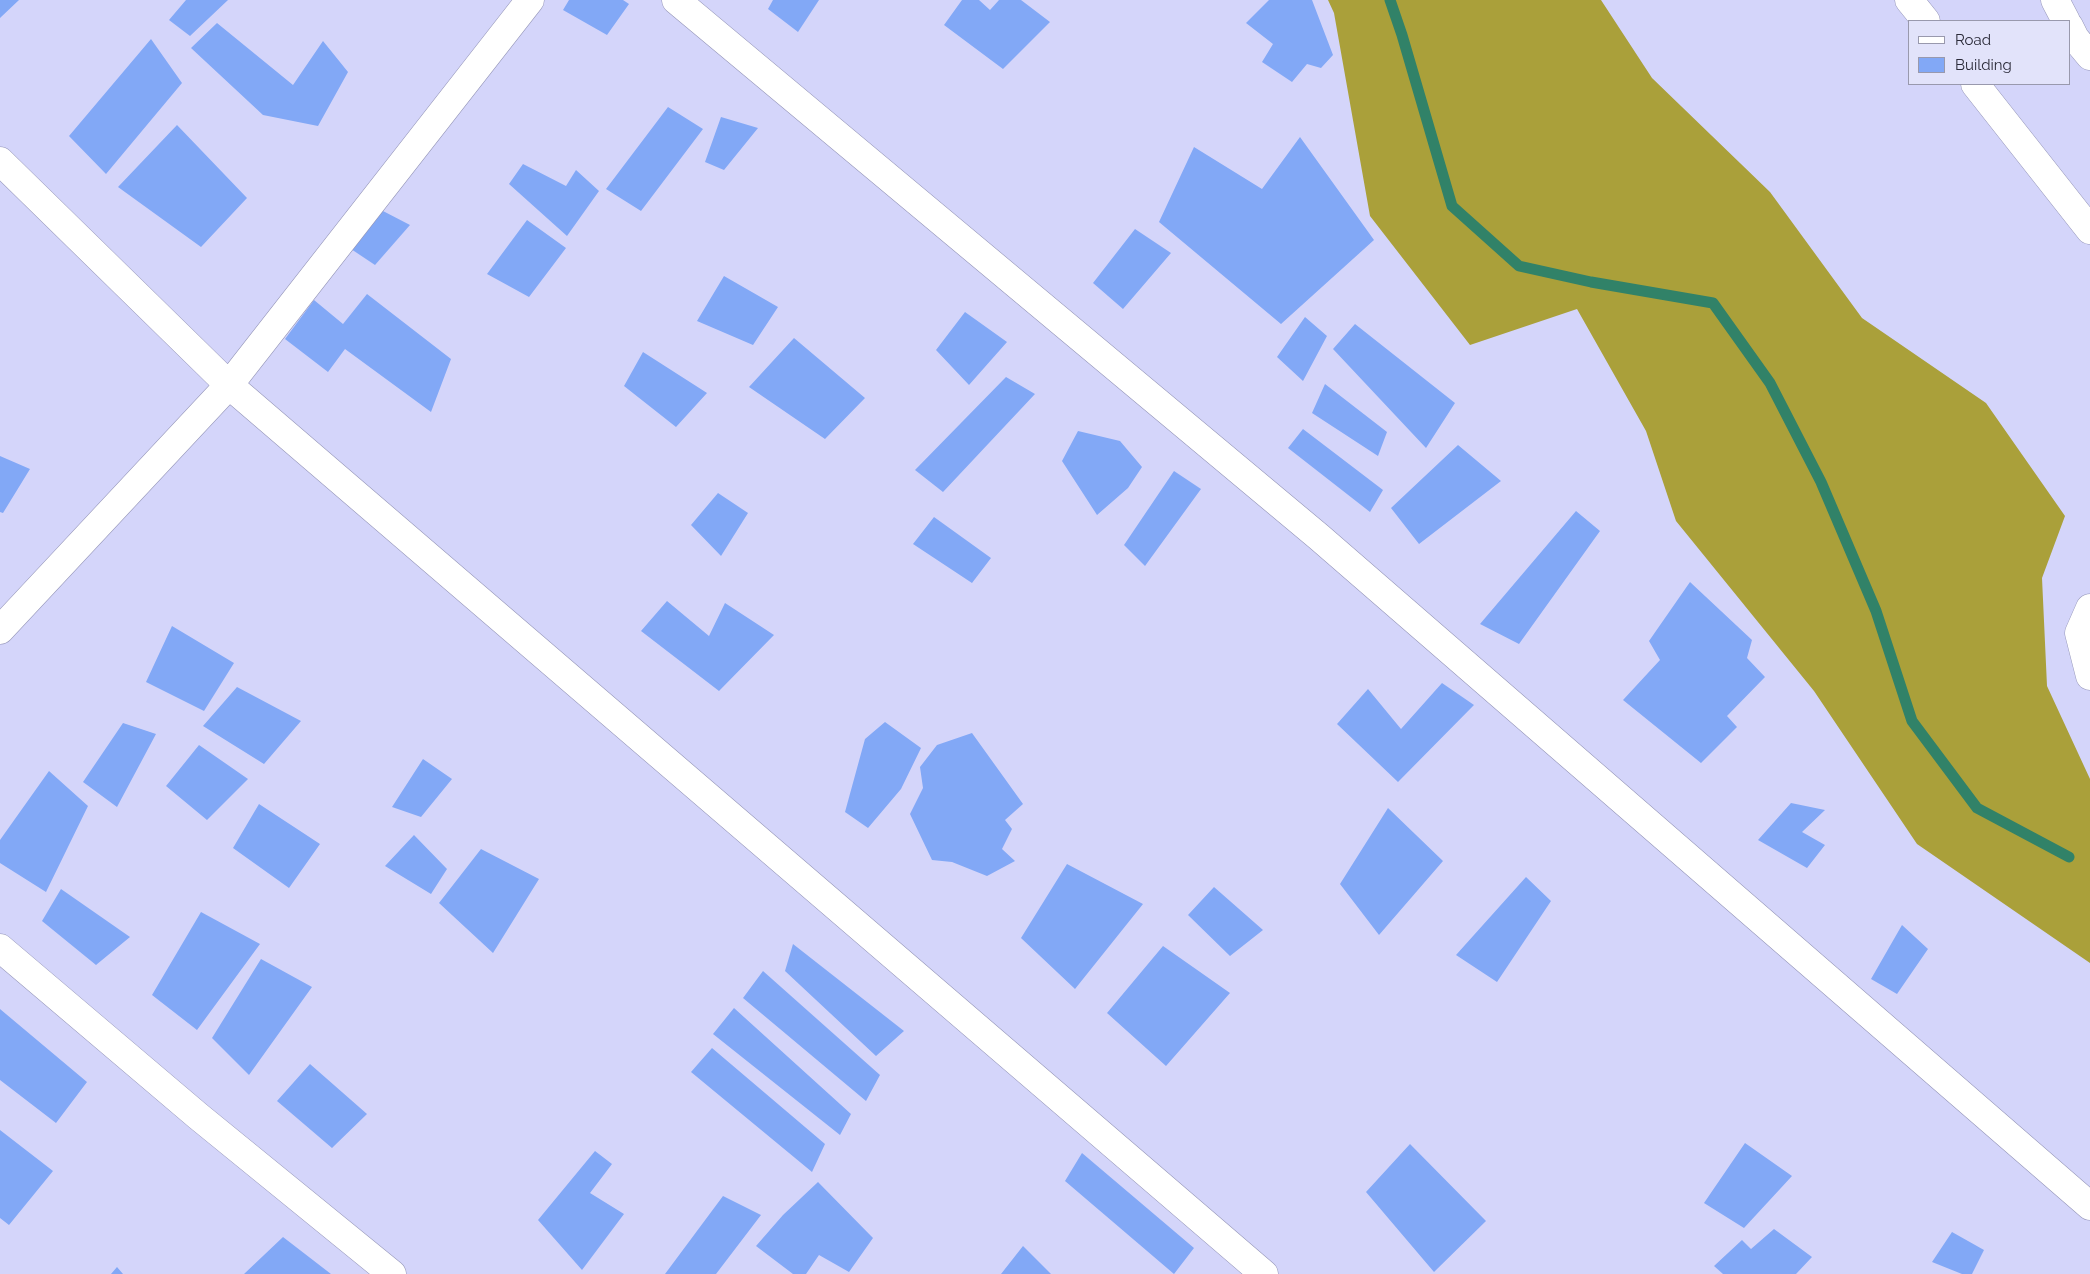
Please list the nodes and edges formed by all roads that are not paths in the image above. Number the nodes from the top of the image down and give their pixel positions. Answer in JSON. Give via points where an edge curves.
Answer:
{"nodes":[{"id":1,"x":530,"y":0,"type":"edge"},
{"id":2,"x":676,"y":0,"type":"edge"},
{"id":3,"x":1909,"y":0,"type":"edge"},
{"id":4,"x":2055,"y":0,"type":"edge"},
{"id":5,"x":1925,"y":20,"type":"edge"},
{"id":6,"x":2065,"y":20,"type":"edge"},
{"id":7,"x":2070,"y":28,"type":"edge"},
{"id":8,"x":2090,"y":56,"type":"edge"},
{"id":9,"x":1976,"y":85,"type":"edge"},
{"id":10,"x":0,"y":162,"type":"edge"},
{"id":11,"x":2090,"y":230,"type":"edge"},
{"id":12,"x":229,"y":385,"type":"junction"},
{"id":13,"x":2090,"y":608,"type":"edge"},
{"id":14,"x":0,"y":630,"type":"edge"},
{"id":15,"x":2090,"y":676,"type":"edge"},
{"id":16,"x":0,"y":948,"type":"edge"},
{"id":17,"x":2090,"y":1206,"type":"edge"},
{"id":18,"x":392,"y":1274,"type":"edge"},
{"id":19,"x":1264,"y":1274,"type":"edge"}],
"edges":[{"from":1,"to":12,"type":"street"},
{"from":2,"to":17,"type":"street","via":[[1319,537]]},
{"from":3,"to":5,"type":"street"},
{"from":4,"to":6,"type":"street"},
{"from":7,"to":8,"type":"street"},
{"from":9,"to":11,"type":"street"},
{"from":10,"to":12,"type":"street"},
{"from":12,"to":14,"type":"street"},
{"from":12,"to":19,"type":"street"},
{"from":13,"to":15,"type":"street","via":[[2079,633]]},
{"from":16,"to":18,"type":"street","via":[[198,1116]]}]}
